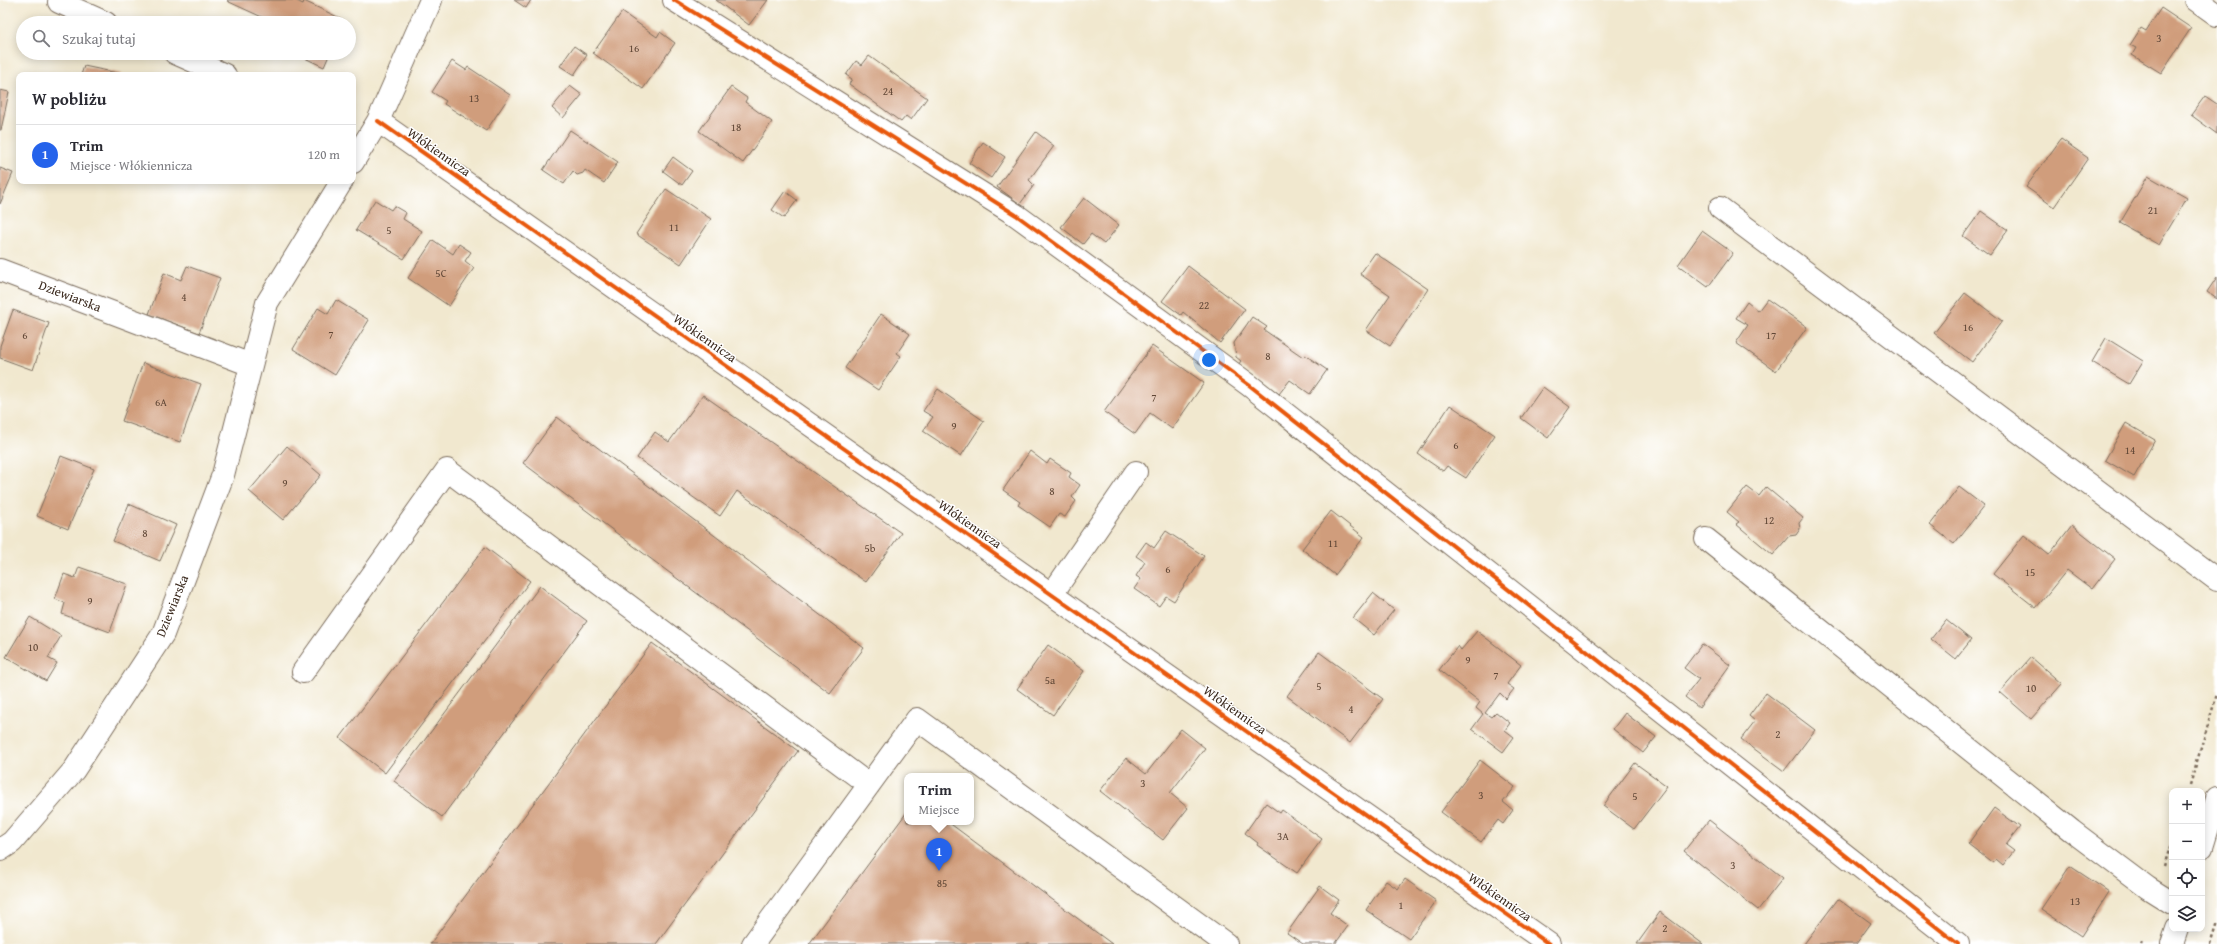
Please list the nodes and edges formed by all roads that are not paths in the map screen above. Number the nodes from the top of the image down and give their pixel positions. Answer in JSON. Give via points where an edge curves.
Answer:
{"nodes":[{"id":1,"x":432,"y":0,"type":"edge"},
{"id":2,"x":674,"y":0,"type":"edge"},
{"id":3,"x":2196,"y":0,"type":"edge"},
{"id":4,"x":59,"y":2,"type":"dead end"},
{"id":5,"x":2217,"y":15,"type":"edge"},
{"id":6,"x":90,"y":16,"type":"edge"},
{"id":7,"x":191,"y":60,"type":"edge"},
{"id":8,"x":218,"y":72,"type":"edge"},
{"id":9,"x":367,"y":130,"type":"edge"},
{"id":10,"x":356,"y":155,"type":"edge"},
{"id":11,"x":340,"y":184,"type":"edge"},
{"id":12,"x":1720,"y":208,"type":"dead end"},
{"id":13,"x":0,"y":270,"type":"edge"},
{"id":14,"x":251,"y":365,"type":"junction"},
{"id":15,"x":1136,"y":472,"type":"dead end"},
{"id":16,"x":1706,"y":539,"type":"dead end"},
{"id":17,"x":2217,"y":580,"type":"edge"},
{"id":18,"x":1052,"y":594,"type":"junction"},
{"id":19,"x":303,"y":672,"type":"dead end"},
{"id":20,"x":869,"y":785,"type":"junction"},
{"id":21,"x":2217,"y":798,"type":"edge"},
{"id":22,"x":2205,"y":836,"type":"edge"},
{"id":23,"x":0,"y":850,"type":"edge"},
{"id":24,"x":2169,"y":900,"type":"edge"},
{"id":25,"x":2176,"y":932,"type":"edge"},
{"id":26,"x":753,"y":944,"type":"edge"},
{"id":27,"x":1226,"y":944,"type":"edge"},
{"id":28,"x":1549,"y":944,"type":"edge"},
{"id":29,"x":1958,"y":944,"type":"edge"},
{"id":30,"x":2172,"y":944,"type":"edge"}],
"edges":[{"from":1,"to":9,"type":"street"},
{"from":2,"to":29,"type":"street","via":[[1016,215],[1249,385]]},
{"from":3,"to":5,"type":"street"},
{"from":4,"to":6,"type":"street"},
{"from":7,"to":8,"type":"street"},
{"from":9,"to":10,"type":"street"},
{"from":9,"to":18,"type":"street","name":"Włókiennicza"},
{"from":11,"to":14,"type":"street","name":"Dziewiarska","via":[[267,303]]},
{"from":12,"to":17,"type":"street"},
{"from":13,"to":14,"type":"street","name":"Dziewiarska"},
{"from":14,"to":23,"type":"street","name":"Dziewiarska","via":[[223,475],[163,634],[74,770],[12,842]]},
{"from":15,"to":18,"type":"street"},
{"from":16,"to":24,"type":"street","via":[[2072,831],[2148,888]]},
{"from":18,"to":28,"type":"street","name":"Włókiennicza"},
{"from":19,"to":20,"type":"street","via":[[447,470]]},
{"from":20,"to":26,"type":"street"},
{"from":20,"to":27,"type":"street","via":[[917,719]]},
{"from":21,"to":22,"type":"street"},
{"from":25,"to":30,"type":"street"}]}
